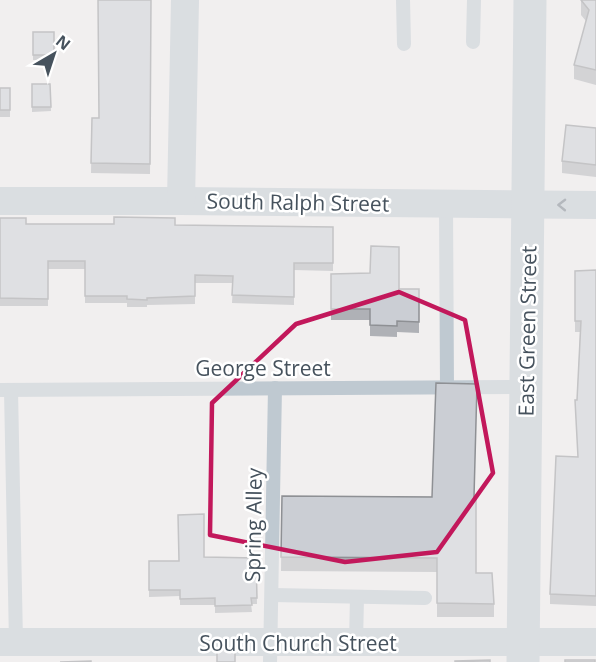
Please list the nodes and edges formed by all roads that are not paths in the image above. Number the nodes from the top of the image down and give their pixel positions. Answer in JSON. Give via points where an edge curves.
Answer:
{"nodes":[{"id":1,"x":185,"y":0,"type":"edge"},
{"id":2,"x":404,"y":0,"type":"edge"},
{"id":3,"x":474,"y":0,"type":"edge"},
{"id":4,"x":530,"y":0,"type":"edge"},
{"id":5,"x":472,"y":42,"type":"dead end"},
{"id":6,"x":404,"y":44,"type":"dead end"},
{"id":7,"x":0,"y":201,"type":"edge"},
{"id":8,"x":181,"y":201,"type":"junction"},
{"id":9,"x":529,"y":204,"type":"junction"},
{"id":10,"x":446,"y":205,"type":"junction"},
{"id":11,"x":596,"y":205,"type":"edge"},
{"id":12,"x":527,"y":387,"type":"junction"},
{"id":13,"x":275,"y":388,"type":"junction"},
{"id":14,"x":447,"y":388,"type":"junction"},
{"id":15,"x":6,"y":390,"type":"edge"},
{"id":16,"x":273,"y":595,"type":"junction"},
{"id":17,"x":357,"y":597,"type":"junction"},
{"id":18,"x":425,"y":598,"type":"dead end"},
{"id":19,"x":8,"y":642,"type":"edge"},
{"id":20,"x":596,"y":642,"type":"edge"},
{"id":21,"x":356,"y":643,"type":"junction"},
{"id":22,"x":523,"y":652,"type":"edge"},
{"id":23,"x":271,"y":653,"type":"edge"}],
"edges":[{"from":1,"to":8,"type":"street"},
{"from":2,"to":6,"type":"lane"},
{"from":3,"to":5,"type":"lane"},
{"from":4,"to":9,"type":"street","name":"East Green Street"},
{"from":7,"to":8,"type":"street","name":"South Ralph Street"},
{"from":8,"to":10,"type":"street","name":"South Ralph Street"},
{"from":9,"to":10,"type":"street","name":"South Ralph Street"},
{"from":11,"to":9,"type":"street","name":"South Ralph Street","one_way":true},
{"from":9,"to":12,"type":"street","name":"East Green Street"},
{"from":10,"to":14,"type":"lane"},
{"from":12,"to":14,"type":"lane","name":"George Street"},
{"from":12,"to":22,"type":"street","name":"East Green Street"},
{"from":13,"to":14,"type":"lane","name":"George Street"},
{"from":13,"to":15,"type":"lane","name":"George Street"},
{"from":13,"to":16,"type":"lane","name":"Spring Alley"},
{"from":15,"to":19,"type":"lane"},
{"from":16,"to":17,"type":"lane"},
{"from":16,"to":23,"type":"lane","name":"Spring Alley"},
{"from":17,"to":18,"type":"lane"},
{"from":17,"to":21,"type":"lane"},
{"from":19,"to":23,"type":"street","name":"South Church Street"},
{"from":20,"to":22,"type":"street","name":"South Church Street"},
{"from":21,"to":22,"type":"street","name":"South Church Street"},
{"from":21,"to":23,"type":"street","name":"South Church Street"}]}
